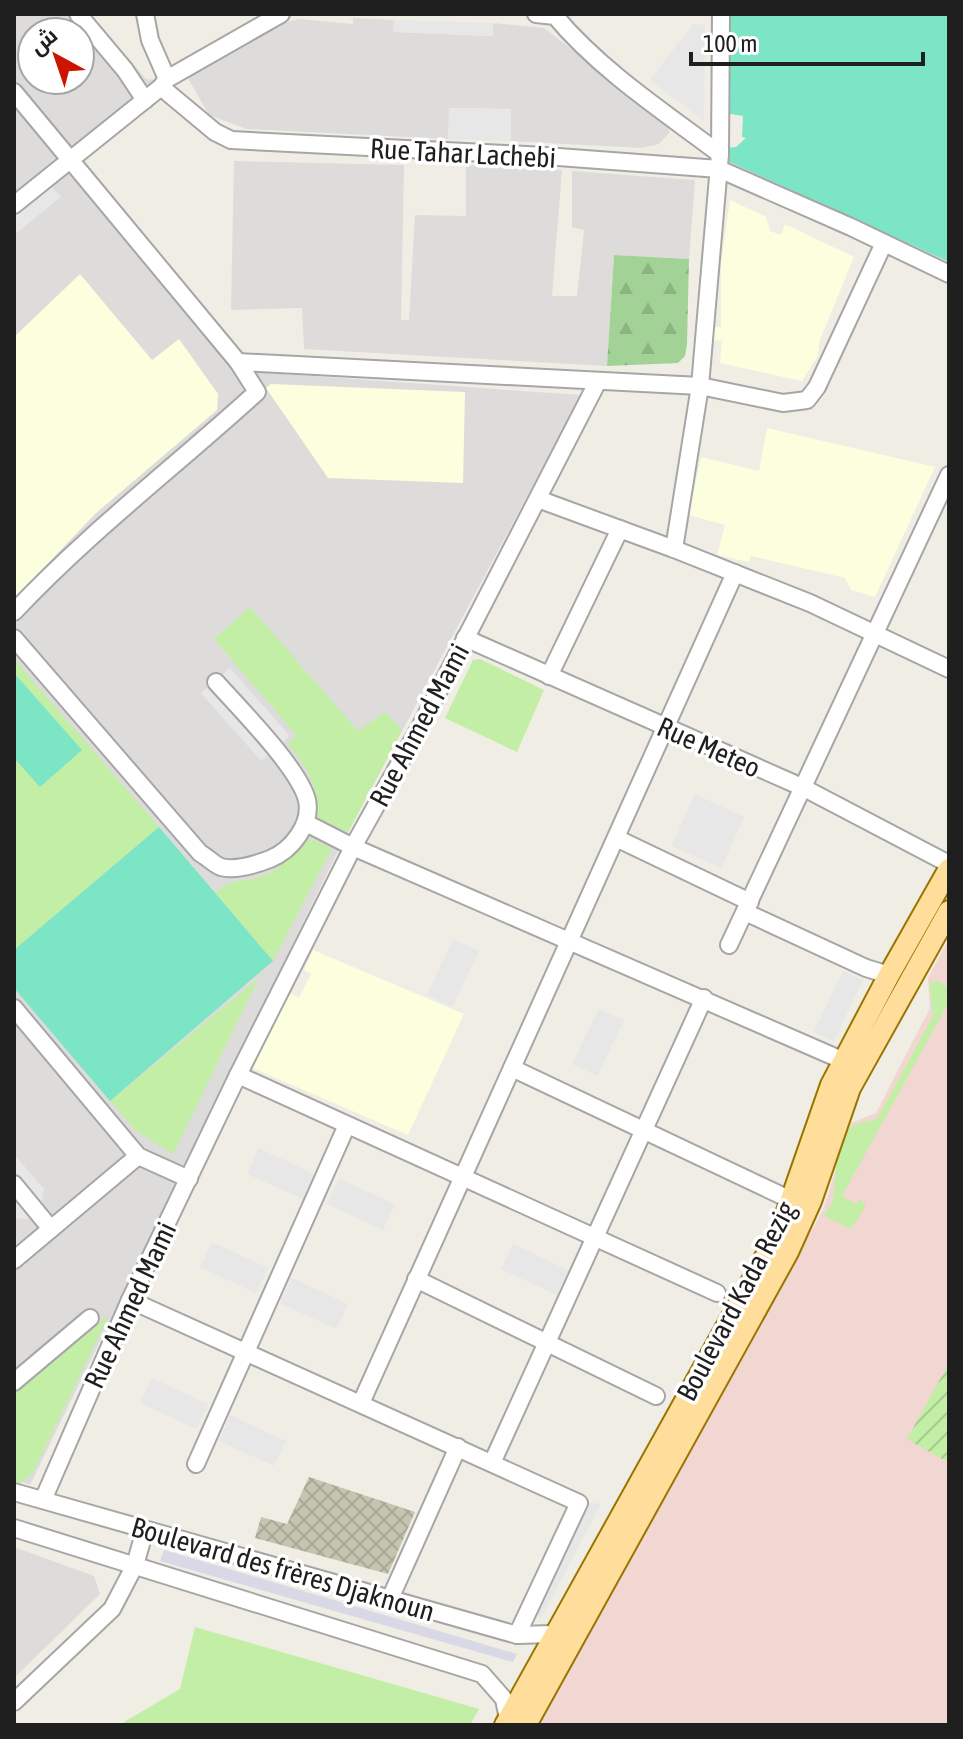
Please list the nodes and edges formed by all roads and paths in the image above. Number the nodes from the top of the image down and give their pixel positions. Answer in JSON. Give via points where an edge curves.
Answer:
{"nodes":[{"id":1,"x":78,"y":14,"type":"edge"},
{"id":2,"x":145,"y":14,"type":"edge"},
{"id":3,"x":281,"y":14,"type":"edge"},
{"id":4,"x":536,"y":14,"type":"edge"},
{"id":5,"x":721,"y":14,"type":"edge"},
{"id":6,"x":555,"y":15,"type":"edge"},
{"id":7,"x":164,"y":83,"type":"junction"},
{"id":8,"x":14,"y":92,"type":"edge"},
{"id":9,"x":145,"y":100,"type":"junction"},
{"id":10,"x":72,"y":159,"type":"junction"},
{"id":11,"x":720,"y":162,"type":"junction"},
{"id":12,"x":14,"y":205,"type":"edge"},
{"id":13,"x":884,"y":243,"type":"junction"},
{"id":14,"x":949,"y":274,"type":"edge"},
{"id":15,"x":238,"y":362,"type":"junction"},
{"id":16,"x":597,"y":383,"type":"junction"},
{"id":17,"x":700,"y":386,"type":"junction"},
{"id":18,"x":949,"y":475,"type":"edge"},
{"id":19,"x":945,"y":495,"type":"edge"},
{"id":20,"x":538,"y":499,"type":"junction"},
{"id":21,"x":620,"y":529,"type":"junction"},
{"id":22,"x":674,"y":549,"type":"junction"},
{"id":23,"x":735,"y":573,"type":"junction"},
{"id":24,"x":14,"y":612,"type":"edge"},
{"id":25,"x":875,"y":634,"type":"junction"},
{"id":26,"x":14,"y":638,"type":"edge"},
{"id":27,"x":465,"y":638,"type":"junction"},
{"id":28,"x":949,"y":669,"type":"edge"},
{"id":29,"x":549,"y":676,"type":"junction"},
{"id":30,"x":216,"y":682,"type":"dead end"},
{"id":31,"x":664,"y":727,"type":"junction"},
{"id":32,"x":804,"y":788,"type":"junction"},
{"id":33,"x":306,"y":823,"type":"junction"},
{"id":34,"x":616,"y":838,"type":"junction"},
{"id":35,"x":353,"y":847,"type":"junction"},
{"id":36,"x":949,"y":867,"type":"edge"},
{"id":37,"x":747,"y":907,"type":"junction"},
{"id":38,"x":949,"y":911,"type":"edge"},
{"id":39,"x":568,"y":940,"type":"junction"},
{"id":40,"x":729,"y":945,"type":"dead end"},
{"id":41,"x":889,"y":975,"type":"junction"},
{"id":42,"x":704,"y":998,"type":"junction"},
{"id":43,"x":14,"y":1008,"type":"edge"},
{"id":44,"x":844,"y":1061,"type":"junction"},
{"id":45,"x":512,"y":1068,"type":"junction"},
{"id":46,"x":238,"y":1075,"type":"junction"},
{"id":47,"x":347,"y":1125,"type":"junction"},
{"id":48,"x":643,"y":1130,"type":"junction"},
{"id":49,"x":138,"y":1156,"type":"junction"},
{"id":50,"x":462,"y":1177,"type":"junction"},
{"id":51,"x":189,"y":1179,"type":"junction"},
{"id":52,"x":14,"y":1184,"type":"edge"},
{"id":53,"x":791,"y":1200,"type":"junction"},
{"id":54,"x":51,"y":1229,"type":"junction"},
{"id":55,"x":596,"y":1238,"type":"junction"},
{"id":56,"x":14,"y":1260,"type":"edge"},
{"id":57,"x":416,"y":1279,"type":"junction"},
{"id":58,"x":717,"y":1293,"type":"dead end"},
{"id":59,"x":130,"y":1300,"type":"junction"},
{"id":60,"x":90,"y":1318,"type":"dead end"},
{"id":61,"x":547,"y":1343,"type":"junction"},
{"id":62,"x":246,"y":1352,"type":"junction"},
{"id":63,"x":14,"y":1382,"type":"edge"},
{"id":64,"x":656,"y":1396,"type":"dead end"},
{"id":65,"x":361,"y":1403,"type":"junction"},
{"id":66,"x":458,"y":1447,"type":"junction"},
{"id":67,"x":492,"y":1463,"type":"junction"},
{"id":68,"x":196,"y":1464,"type":"dead end"},
{"id":69,"x":14,"y":1492,"type":"edge"},
{"id":70,"x":43,"y":1500,"type":"junction"},
{"id":71,"x":14,"y":1528,"type":"edge"},
{"id":72,"x":145,"y":1530,"type":"junction"},
{"id":73,"x":135,"y":1565,"type":"junction"},
{"id":74,"x":389,"y":1601,"type":"junction"},
{"id":75,"x":553,"y":1634,"type":"junction"},
{"id":76,"x":517,"y":1635,"type":"junction"},
{"id":77,"x":14,"y":1702,"type":"edge"},
{"id":78,"x":513,"y":1723,"type":"edge"}],
"edges":[{"from":1,"to":9,"type":"street"},
{"from":2,"to":7,"type":"street"},
{"from":3,"to":7,"type":"street"},
{"from":4,"to":6,"type":"street"},
{"from":5,"to":11,"type":"street"},
{"from":6,"to":11,"type":"street","via":[[569,33]]},
{"from":7,"to":9,"type":"street"},
{"from":7,"to":11,"type":"street","name":"Rue Tahar Lachebi","via":[[215,132],[231,140]]},
{"from":8,"to":10,"type":"street"},
{"from":9,"to":10,"type":"street"},
{"from":10,"to":12,"type":"street"},
{"from":10,"to":15,"type":"street"},
{"from":11,"to":13,"type":"street","name":"Rue Tahar Lachebi"},
{"from":11,"to":17,"type":"street"},
{"from":13,"to":14,"type":"street","name":"Rue Tahar Lachebi"},
{"from":13,"to":17,"type":"street","via":[[807,400],[783,403]]},
{"from":15,"to":16,"type":"street"},
{"from":15,"to":24,"type":"street","via":[[257,392],[109,519]]},
{"from":16,"to":17,"type":"street"},
{"from":16,"to":20,"type":"street","name":"Rue Ahmed Mami"},
{"from":17,"to":22,"type":"street"},
{"from":18,"to":19,"type":"street"},
{"from":19,"to":25,"type":"street"},
{"from":20,"to":21,"type":"street"},
{"from":20,"to":27,"type":"street","name":"Rue Ahmed Mami"},
{"from":21,"to":22,"type":"street"},
{"from":21,"to":29,"type":"street"},
{"from":22,"to":23,"type":"street"},
{"from":23,"to":25,"type":"street"},
{"from":23,"to":31,"type":"street"},
{"from":25,"to":28,"type":"street"},
{"from":25,"to":32,"type":"street"},
{"from":26,"to":33,"type":"street","via":[[200,853],[222,867],[274,858]]},
{"from":27,"to":29,"type":"street","name":"Rue Meteo"},
{"from":27,"to":35,"type":"street","name":"Rue Ahmed Mami"},
{"from":29,"to":31,"type":"street","name":"Rue Meteo"},
{"from":30,"to":33,"type":"street","via":[[297,780],[306,799]]},
{"from":31,"to":32,"type":"street","name":"Rue Meteo"},
{"from":31,"to":34,"type":"street"},
{"from":32,"to":36,"type":"street","name":"Rue Meteo"},
{"from":32,"to":37,"type":"street"},
{"from":33,"to":35,"type":"street"},
{"from":34,"to":37,"type":"street"},
{"from":34,"to":39,"type":"street"},
{"from":35,"to":39,"type":"street"},
{"from":35,"to":46,"type":"street","name":"Rue Ahmed Mami"},
{"from":36,"to":41,"type":"main road","name":"Boulevard Kada Rezig"},
{"from":37,"to":40,"type":"street"},
{"from":37,"to":41,"type":"street"},
{"from":38,"to":78,"type":"main road","name":"Boulevard Kada Rezig","via":[[850,1088],[788,1252]]},
{"from":39,"to":42,"type":"street"},
{"from":39,"to":45,"type":"street"},
{"from":41,"to":44,"type":"main road","name":"Boulevard Kada Rezig"},
{"from":42,"to":44,"type":"street"},
{"from":42,"to":48,"type":"street"},
{"from":43,"to":49,"type":"street"},
{"from":44,"to":53,"type":"main road","name":"Boulevard Kada Rezig"},
{"from":45,"to":48,"type":"street"},
{"from":45,"to":50,"type":"street"},
{"from":46,"to":47,"type":"street"},
{"from":46,"to":51,"type":"street","name":"Rue Ahmed Mami"},
{"from":47,"to":50,"type":"street"},
{"from":47,"to":62,"type":"street"},
{"from":48,"to":53,"type":"street"},
{"from":48,"to":55,"type":"street"},
{"from":49,"to":51,"type":"street"},
{"from":49,"to":54,"type":"street"},
{"from":50,"to":55,"type":"street"},
{"from":50,"to":57,"type":"street"},
{"from":51,"to":59,"type":"street","name":"Rue Ahmed Mami"},
{"from":52,"to":54,"type":"street"},
{"from":53,"to":75,"type":"main road","name":"Boulevard Kada Rezig","via":[[768,1252]]},
{"from":54,"to":56,"type":"street"},
{"from":55,"to":58,"type":"street"},
{"from":55,"to":61,"type":"street"},
{"from":57,"to":61,"type":"street"},
{"from":57,"to":65,"type":"street"},
{"from":59,"to":62,"type":"street"},
{"from":59,"to":70,"type":"street","name":"Rue Ahmed Mami"},
{"from":60,"to":63,"type":"street"},
{"from":61,"to":64,"type":"street"},
{"from":61,"to":67,"type":"street"},
{"from":62,"to":65,"type":"street"},
{"from":62,"to":68,"type":"street"},
{"from":65,"to":66,"type":"street"},
{"from":66,"to":67,"type":"street"},
{"from":66,"to":74,"type":"street"},
{"from":67,"to":76,"type":"street","via":[[579,1503]]},
{"from":69,"to":70,"type":"street","name":"Boulevard des frères Djaknoun"},
{"from":70,"to":72,"type":"street","name":"Boulevard des frères Djaknoun"},
{"from":71,"to":73,"type":"street","name":"Boulevard des frères Djaknoun"},
{"from":72,"to":73,"type":"street"},
{"from":72,"to":74,"type":"street","name":"Boulevard des frères Djaknoun"},
{"from":73,"to":77,"type":"street","via":[[112,1609]]},
{"from":73,"to":78,"type":"street","name":"Boulevard des frères Djaknoun","via":[[482,1674],[504,1699]]},
{"from":74,"to":76,"type":"street","name":"Boulevard des frères Djaknoun"},
{"from":75,"to":76,"type":"street","name":"Boulevard des frères Djaknoun"},
{"from":75,"to":78,"type":"main road","name":"Boulevard Kada Rezig"}]}
